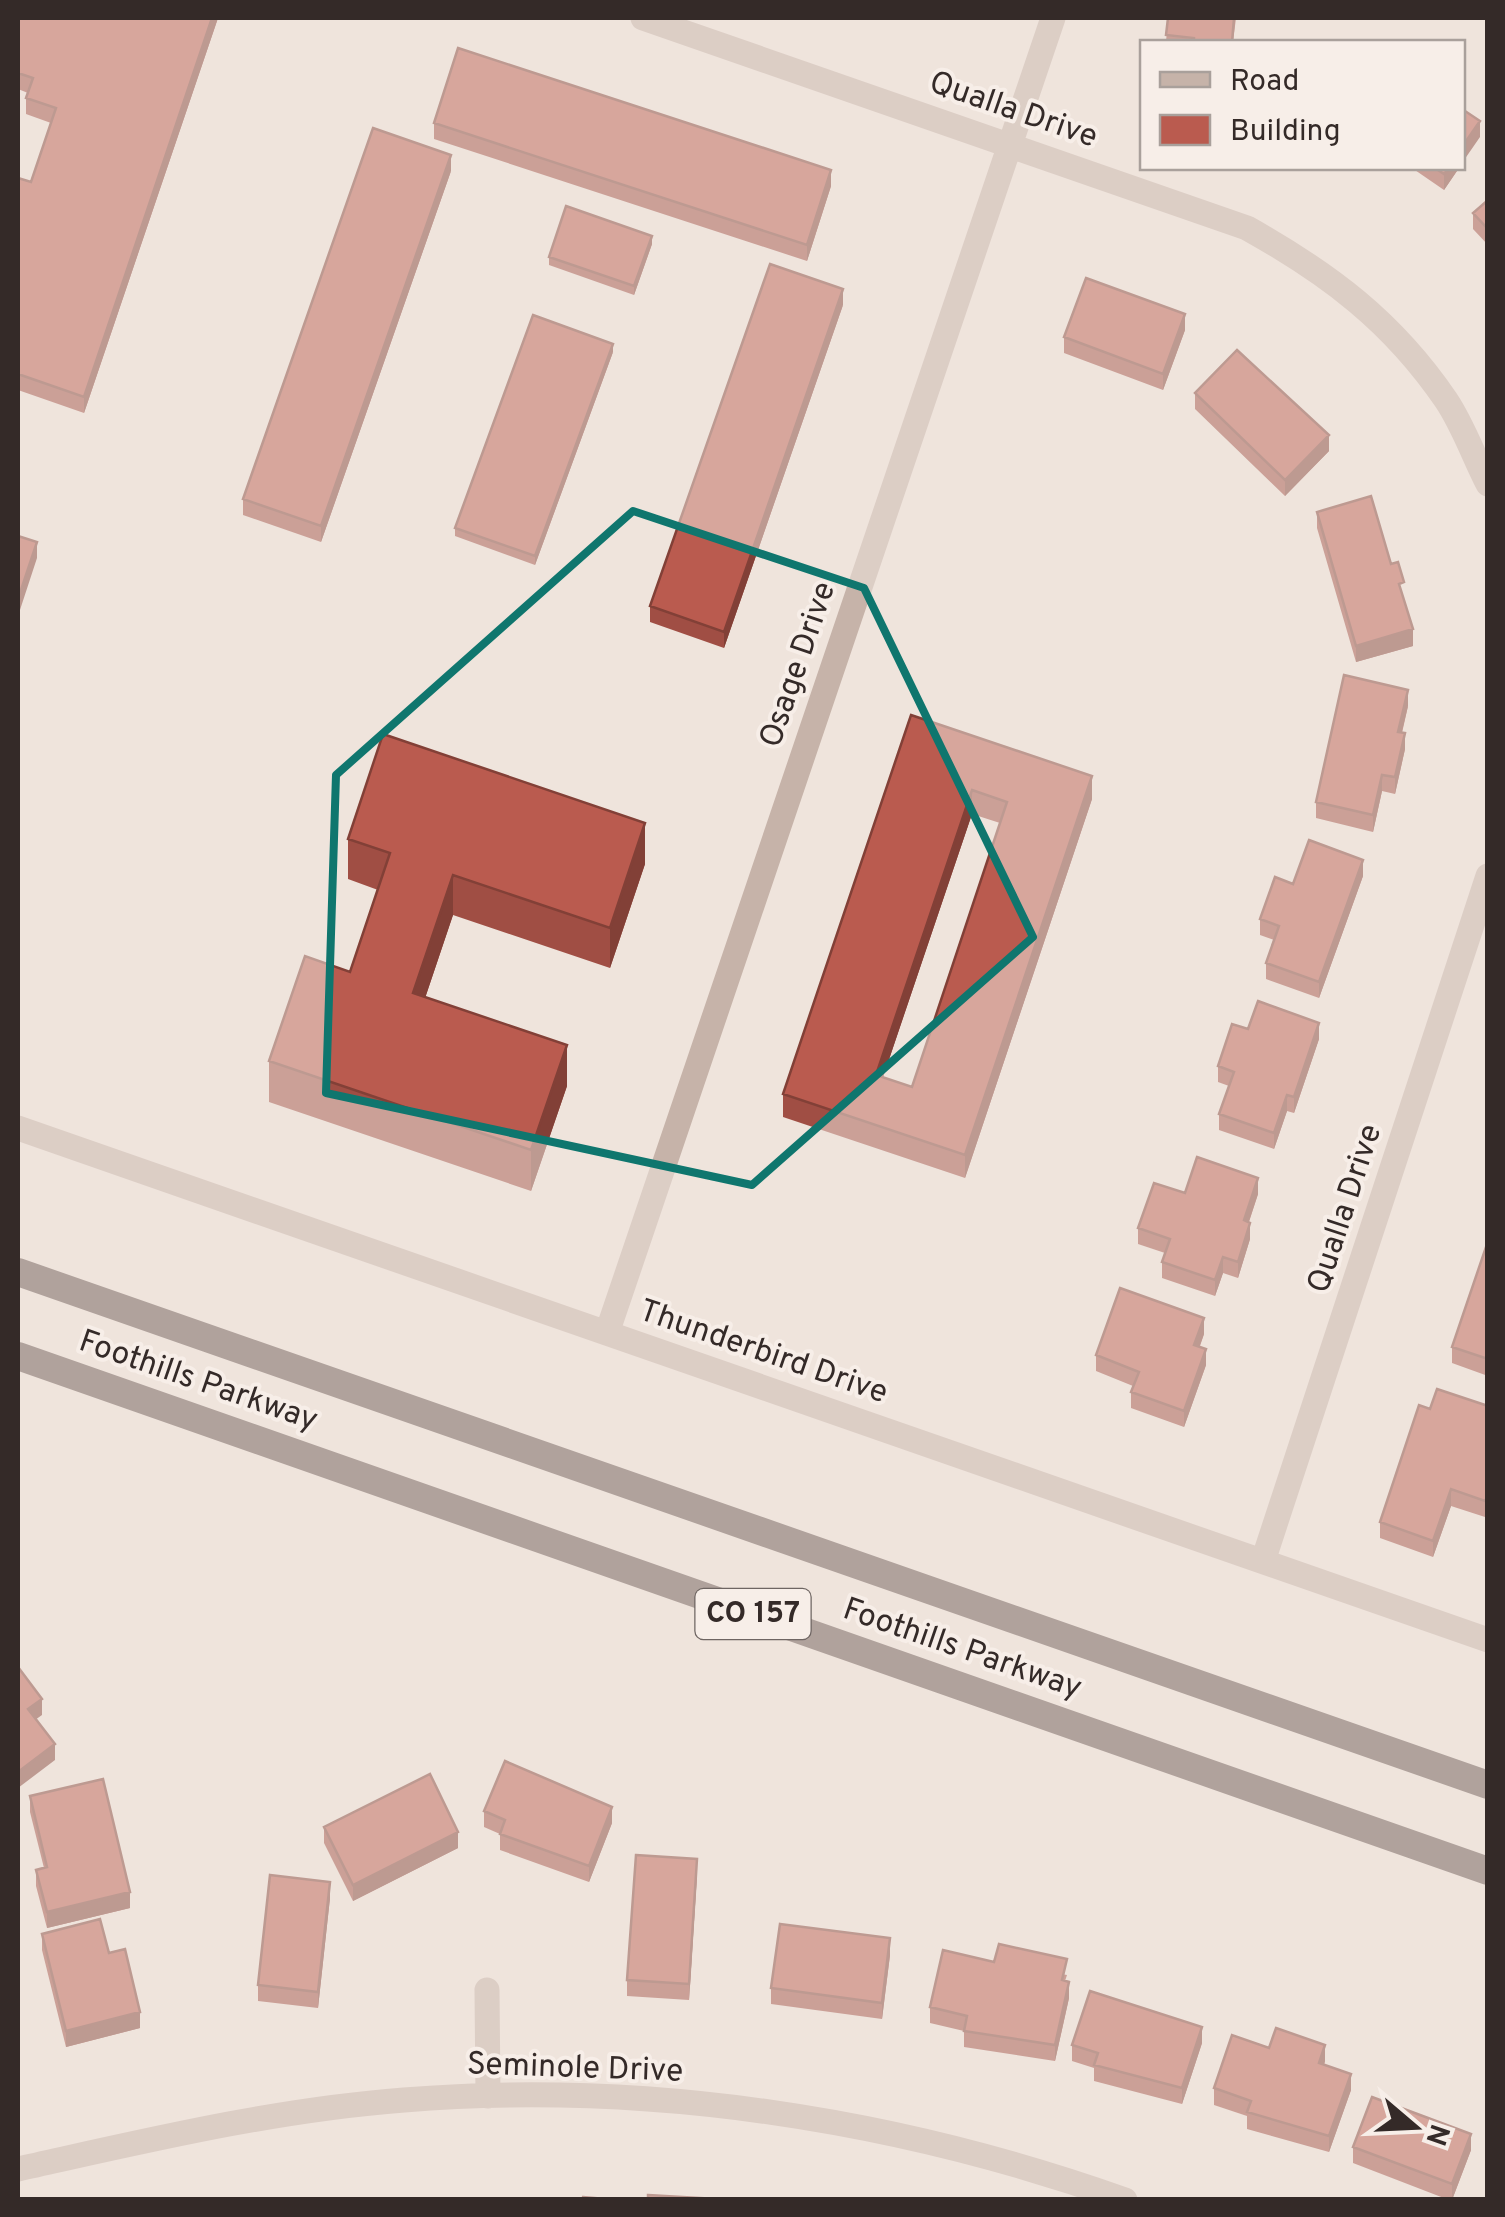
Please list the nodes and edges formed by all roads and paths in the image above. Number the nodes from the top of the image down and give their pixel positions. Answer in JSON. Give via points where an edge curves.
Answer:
{"nodes":[{"id":1,"x":643,"y":18,"type":"edge"},
{"id":2,"x":1053,"y":18,"type":"edge"},
{"id":3,"x":1010,"y":144,"type":"junction"},
{"id":4,"x":1488,"y":484,"type":"edge"},
{"id":5,"x":1488,"y":876,"type":"edge"},
{"id":6,"x":18,"y":1128,"type":"edge"},
{"id":7,"x":18,"y":1272,"type":"edge"},
{"id":8,"x":606,"y":1333,"type":"junction"},
{"id":9,"x":18,"y":1356,"type":"edge"},
{"id":10,"x":1263,"y":1561,"type":"junction"},
{"id":11,"x":1488,"y":1640,"type":"edge"},
{"id":12,"x":1488,"y":1785,"type":"edge"},
{"id":13,"x":1488,"y":1872,"type":"edge"},
{"id":14,"x":487,"y":1990,"type":"dead end"},
{"id":15,"x":488,"y":2096,"type":"junction"},
{"id":16,"x":18,"y":2169,"type":"edge"},
{"id":17,"x":1125,"y":2200,"type":"edge"}],
"edges":[{"from":1,"to":3,"type":"street","name":"Qualla Drive"},
{"from":2,"to":3,"type":"street","name":"Osage Drive"},
{"from":3,"to":4,"type":"street","name":"Qualla Drive","via":[[1247,228],[1318,268],[1380,318],[1447,402]]},
{"from":3,"to":8,"type":"street","name":"Osage Drive"},
{"from":5,"to":10,"type":"street","name":"Qualla Drive"},
{"from":6,"to":8,"type":"street","name":"Thunderbird Drive"},
{"from":7,"to":12,"type":"highway","name":"Foothills Parkway","number":"CO 157"},
{"from":8,"to":10,"type":"street","name":"Thunderbird Drive"},
{"from":9,"to":13,"type":"highway","name":"Foothills Parkway","number":"CO 157"},
{"from":10,"to":11,"type":"street","name":"Thunderbird Drive"},
{"from":14,"to":15,"type":"street"},
{"from":15,"to":16,"type":"street","name":"Seminole Drive","via":[[402,2100],[210,2126]]},
{"from":15,"to":17,"type":"street","name":"Seminole Drive","via":[[663,2101],[881,2128]]}]}
